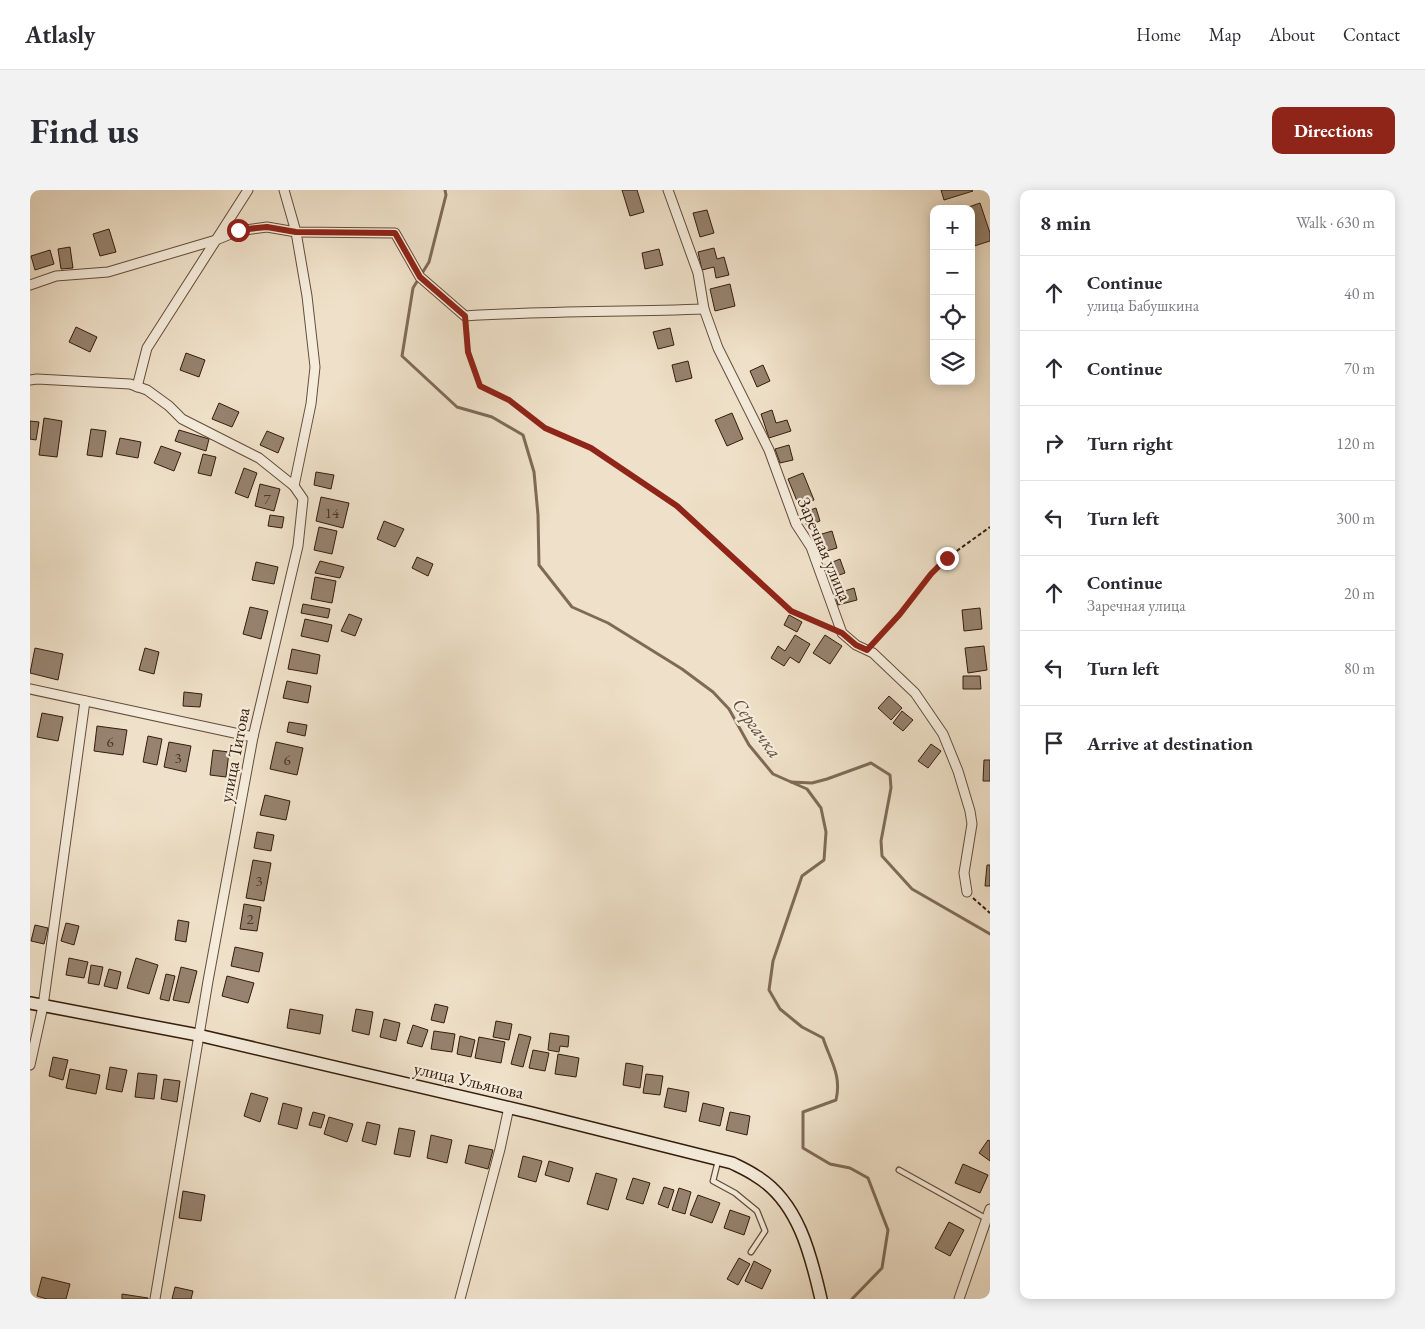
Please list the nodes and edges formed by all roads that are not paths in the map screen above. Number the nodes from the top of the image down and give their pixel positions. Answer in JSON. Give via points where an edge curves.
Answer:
{"nodes":[{"id":1,"x":248,"y":190,"type":"edge"},
{"id":2,"x":284,"y":190,"type":"edge"},
{"id":3,"x":668,"y":190,"type":"edge"},
{"id":4,"x":296,"y":232,"type":"junction"},
{"id":5,"x":216,"y":240,"type":"junction"},
{"id":6,"x":30,"y":285,"type":"edge"},
{"id":7,"x":704,"y":309,"type":"junction"},
{"id":8,"x":30,"y":380,"type":"edge"},
{"id":9,"x":137,"y":387,"type":"junction"},
{"id":10,"x":294,"y":486,"type":"junction"},
{"id":11,"x":30,"y":689,"type":"edge"},
{"id":12,"x":85,"y":701,"type":"junction"},
{"id":13,"x":253,"y":737,"type":"junction"},
{"id":14,"x":967,"y":892,"type":"road end"},
{"id":15,"x":30,"y":1003,"type":"edge"},
{"id":16,"x":43,"y":1006,"type":"junction"},
{"id":17,"x":198,"y":1035,"type":"junction"},
{"id":18,"x":30,"y":1065,"type":"edge"},
{"id":19,"x":509,"y":1107,"type":"junction"},
{"id":20,"x":718,"y":1160,"type":"junction"},
{"id":21,"x":899,"y":1170,"type":"dead end"},
{"id":22,"x":990,"y":1209,"type":"edge"},
{"id":23,"x":986,"y":1218,"type":"junction"},
{"id":24,"x":751,"y":1252,"type":"dead end"},
{"id":25,"x":155,"y":1299,"type":"edge"},
{"id":26,"x":460,"y":1299,"type":"edge"},
{"id":27,"x":821,"y":1299,"type":"edge"},
{"id":28,"x":959,"y":1299,"type":"edge"}],
"edges":[{"from":1,"to":5,"type":"street"},
{"from":2,"to":4,"type":"street"},
{"from":3,"to":7,"type":"street","name":"Заречная улица","via":[[698,273]]},
{"from":4,"to":5,"type":"street","via":[[267,227],[238,230]]},
{"from":4,"to":7,"type":"street","via":[[395,233],[420,277],[465,316]]},
{"from":4,"to":10,"type":"street","via":[[315,367]]},
{"from":5,"to":6,"type":"street","via":[[108,272],[56,276]]},
{"from":5,"to":9,"type":"street","via":[[147,348]]},
{"from":7,"to":14,"type":"street","name":"Заречная улица","via":[[718,348],[769,450],[796,524],[811,547],[842,633],[873,653],[915,693],[943,734],[958,771],[972,824],[964,873]]},
{"from":8,"to":9,"type":"street","via":[[130,384]]},
{"from":9,"to":10,"type":"street","via":[[170,406],[182,420],[260,458]]},
{"from":10,"to":13,"type":"street","name":"улица Титова","via":[[303,499],[298,546]]},
{"from":11,"to":12,"type":"street"},
{"from":12,"to":13,"type":"street"},
{"from":12,"to":16,"type":"street"},
{"from":13,"to":17,"type":"street","name":"улица Титова"},
{"from":15,"to":16,"type":"main road","name":"улица Ульянова"},
{"from":16,"to":17,"type":"main road","name":"улица Ульянова"},
{"from":16,"to":18,"type":"street"},
{"from":17,"to":19,"type":"main road","name":"улица Ульянова"},
{"from":17,"to":25,"type":"street","name":"улица Титова"},
{"from":19,"to":20,"type":"main road","name":"улица Ульянова"},
{"from":19,"to":26,"type":"street"},
{"from":20,"to":24,"type":"lane","via":[[713,1181],[735,1192],[757,1211],[765,1231]]},
{"from":20,"to":27,"type":"main road","name":"улица Ульянова","via":[[758,1176],[792,1212],[805,1241]]},
{"from":21,"to":23,"type":"lane"},
{"from":22,"to":23,"type":"street"},
{"from":23,"to":28,"type":"street"}]}
